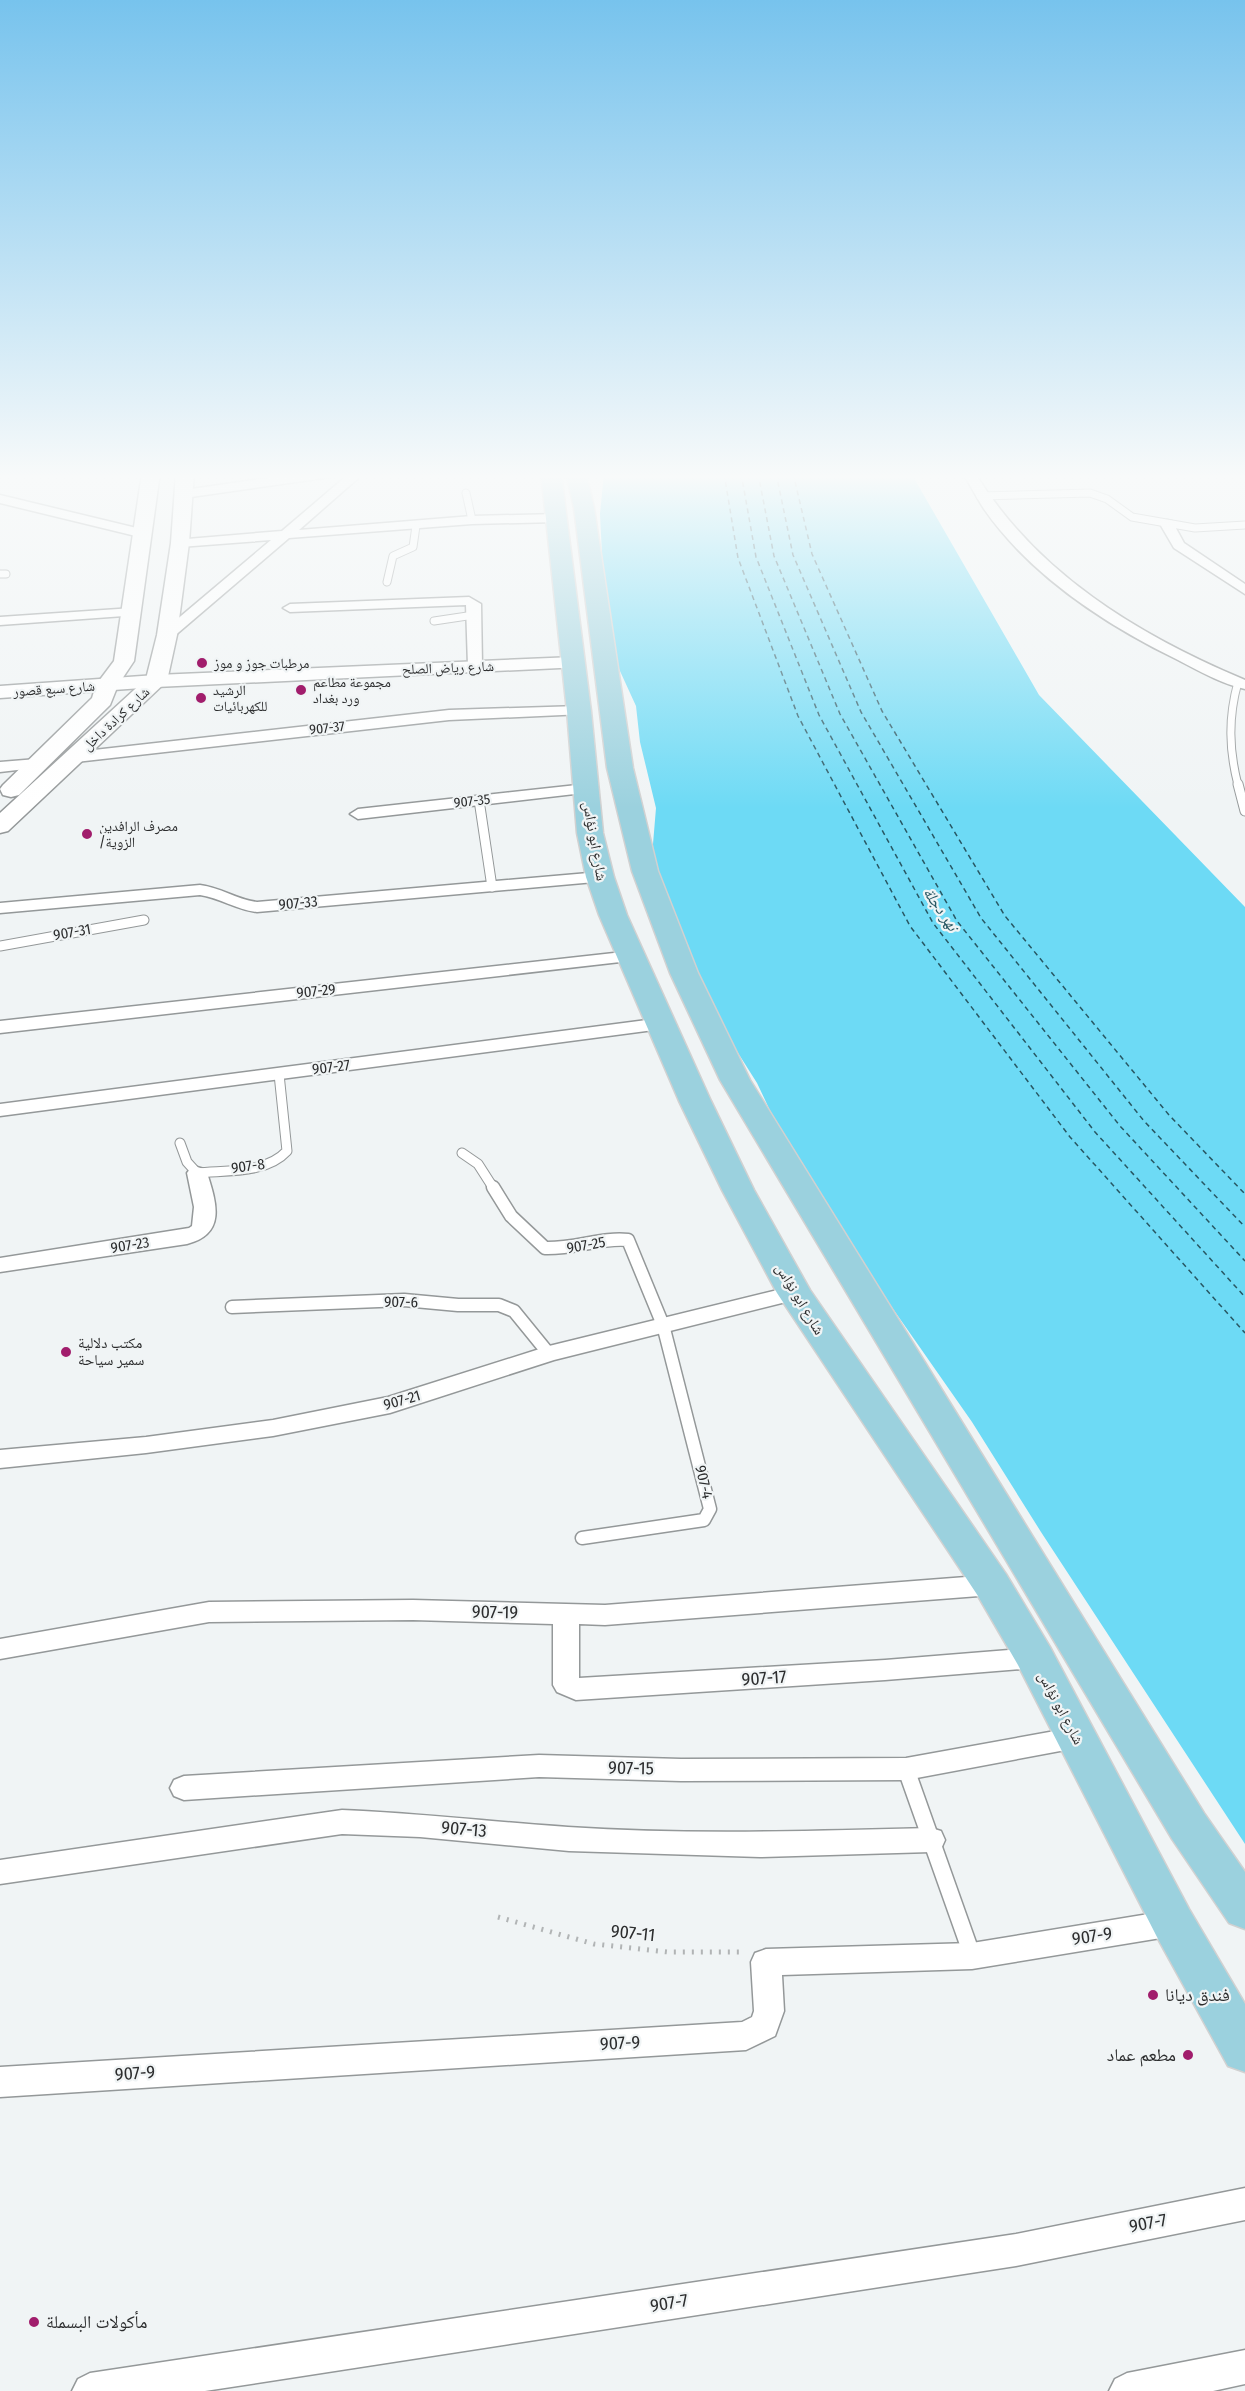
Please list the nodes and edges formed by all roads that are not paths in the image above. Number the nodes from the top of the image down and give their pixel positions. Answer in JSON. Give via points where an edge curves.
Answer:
{"nodes":[{"id":1,"x":137,"y":585,"type":"edge"},
{"id":2,"x":175,"y":585,"type":"edge"},
{"id":3,"x":227,"y":585,"type":"edge"},
{"id":4,"x":565,"y":585,"type":"edge"},
{"id":5,"x":595,"y":585,"type":"edge"},
{"id":6,"x":1067,"y":585,"type":"edge"},
{"id":7,"x":290,"y":608,"type":"dead end"},
{"id":8,"x":133,"y":612,"type":"junction"},
{"id":9,"x":474,"y":615,"type":"junction"},
{"id":10,"x":0,"y":621,"type":"edge"},
{"id":11,"x":434,"y":621,"type":"dead end"},
{"id":12,"x":168,"y":635,"type":"junction"},
{"id":13,"x":574,"y":663,"type":"junction"},
{"id":14,"x":475,"y":666,"type":"junction"},
{"id":15,"x":156,"y":681,"type":"junction"},
{"id":16,"x":1241,"y":683,"type":"edge"},
{"id":17,"x":107,"y":685,"type":"junction"},
{"id":18,"x":0,"y":692,"type":"edge"},
{"id":19,"x":579,"y":711,"type":"junction"},
{"id":20,"x":76,"y":757,"type":"junction"},
{"id":21,"x":37,"y":764,"type":"junction"},
{"id":22,"x":0,"y":767,"type":"edge"},
{"id":23,"x":586,"y":789,"type":"junction"},
{"id":24,"x":0,"y":800,"type":"edge"},
{"id":25,"x":479,"y":800,"type":"junction"},
{"id":26,"x":1245,"y":811,"type":"edge"},
{"id":27,"x":358,"y":814,"type":"dead end"},
{"id":28,"x":0,"y":826,"type":"edge"},
{"id":29,"x":600,"y":877,"type":"junction"},
{"id":30,"x":492,"y":887,"type":"junction"},
{"id":31,"x":0,"y":908,"type":"edge"},
{"id":32,"x":144,"y":920,"type":"dead end"},
{"id":33,"x":0,"y":946,"type":"edge"},
{"id":34,"x":632,"y":956,"type":"junction"},
{"id":35,"x":662,"y":1024,"type":"junction"},
{"id":36,"x":0,"y":1027,"type":"edge"},
{"id":37,"x":279,"y":1074,"type":"junction"},
{"id":38,"x":0,"y":1110,"type":"edge"},
{"id":39,"x":180,"y":1143,"type":"dead end"},
{"id":40,"x":462,"y":1153,"type":"dead end"},
{"id":41,"x":197,"y":1173,"type":"junction"},
{"id":42,"x":0,"y":1265,"type":"edge"},
{"id":43,"x":794,"y":1293,"type":"junction"},
{"id":44,"x":232,"y":1307,"type":"dead end"},
{"id":45,"x":663,"y":1325,"type":"junction"},
{"id":46,"x":549,"y":1354,"type":"junction"},
{"id":47,"x":0,"y":1459,"type":"edge"},
{"id":48,"x":582,"y":1538,"type":"dead end"},
{"id":49,"x":992,"y":1585,"type":"junction"},
{"id":50,"x":566,"y":1614,"type":"junction"},
{"id":51,"x":0,"y":1649,"type":"edge"},
{"id":52,"x":1035,"y":1658,"type":"junction"},
{"id":53,"x":1077,"y":1738,"type":"junction"},
{"id":54,"x":906,"y":1769,"type":"junction"},
{"id":55,"x":184,"y":1788,"type":"dead end"},
{"id":56,"x":931,"y":1840,"type":"junction"},
{"id":57,"x":0,"y":1872,"type":"edge"},
{"id":58,"x":1245,"y":1910,"type":"edge"},
{"id":59,"x":1173,"y":1923,"type":"junction"},
{"id":60,"x":972,"y":1956,"type":"junction"},
{"id":61,"x":1245,"y":2050,"type":"edge"},
{"id":62,"x":0,"y":2082,"type":"edge"},
{"id":63,"x":1245,"y":2204,"type":"edge"},
{"id":64,"x":1231,"y":2377,"type":"edge"},
{"id":65,"x":90,"y":2391,"type":"edge"},
{"id":66,"x":1127,"y":2391,"type":"edge"}],
"edges":[{"from":1,"to":8,"type":"main road","name":"شارع كرادة داخل"},
{"from":2,"to":12,"type":"main road","name":"شارع كرادة داخل"},
{"from":3,"to":12,"type":"street"},
{"from":4,"to":13,"type":"main road","name":"شارع ابو نؤاس"},
{"from":5,"to":58,"type":"main road","via":[[620,768],[645,871],[684,973],[735,1080],[1188,1826]]},
{"from":6,"to":16,"type":"street","via":[[1170,650]]},
{"from":7,"to":9,"type":"street","via":[[462,600],[474,604]]},
{"from":8,"to":10,"type":"street"},
{"from":8,"to":17,"type":"main road","name":"شارع كرادة داخل","via":[[124,662]]},
{"from":9,"to":11,"type":"lane"},
{"from":9,"to":14,"type":"street"},
{"from":12,"to":15,"type":"main road","name":"شارع كرادة داخل"},
{"from":13,"to":14,"type":"street","name":"شارع رياض الصلح"},
{"from":13,"to":19,"type":"main road","name":"شارع ابو نؤاس"},
{"from":14,"to":15,"type":"street","name":"شارع رياض الصلح"},
{"from":15,"to":17,"type":"street","name":"شارع رياض الصلح"},
{"from":15,"to":20,"type":"main road","name":"شارع كرادة داخل"},
{"from":16,"to":26,"type":"lane","via":[[1230,706],[1229,753]]},
{"from":17,"to":18,"type":"street","name":"شارع سبع قصور"},
{"from":17,"to":21,"type":"main road","name":"شارع كرادة داخل","via":[[102,700]]},
{"from":19,"to":20,"type":"street","name":"907-37","via":[[449,715]]},
{"from":19,"to":23,"type":"main road","name":"شارع ابو نؤاس"},
{"from":20,"to":28,"type":"main road","name":"شارع كرادة داخل"},
{"from":21,"to":22,"type":"street"},
{"from":21,"to":24,"type":"main road","name":"شارع كرادة داخل"},
{"from":23,"to":25,"type":"street","name":"907-35"},
{"from":23,"to":29,"type":"main road","name":"شارع ابو نؤاس"},
{"from":25,"to":27,"type":"street","name":"907-35"},
{"from":25,"to":30,"type":"lane"},
{"from":29,"to":30,"type":"street","name":"907-33"},
{"from":29,"to":34,"type":"main road","name":"شارع ابو نؤاس"},
{"from":30,"to":31,"type":"street","name":"907-33","via":[[257,907],[238,905],[217,892],[200,890]]},
{"from":32,"to":33,"type":"lane","name":"907-31"},
{"from":34,"to":35,"type":"main road","name":"شارع ابو نؤاس"},
{"from":34,"to":36,"type":"street","name":"907-29"},
{"from":35,"to":37,"type":"street","name":"907-27"},
{"from":35,"to":43,"type":"main road","name":"شارع ابو نؤاس","via":[[738,1190]]},
{"from":37,"to":38,"type":"street","name":"907-27"},
{"from":37,"to":41,"type":"lane","name":"907-8","via":[[287,1151],[283,1157],[269,1164]]},
{"from":39,"to":41,"type":"lane","via":[[187,1162]]},
{"from":40,"to":45,"type":"lane","name":"907-25","via":[[478,1164],[511,1216],[545,1248],[566,1249],[628,1240]]},
{"from":41,"to":42,"type":"street","name":"907-23","via":[[203,1192],[204,1225],[198,1233]]},
{"from":43,"to":45,"type":"street","name":"907-21"},
{"from":43,"to":49,"type":"main road","name":"شارع ابو نؤاس"},
{"from":44,"to":46,"type":"lane","name":"907-6","via":[[404,1300],[499,1305],[514,1311]]},
{"from":45,"to":46,"type":"street","name":"907-21"},
{"from":45,"to":48,"type":"lane","name":"907-4","via":[[710,1509],[704,1520]]},
{"from":46,"to":47,"type":"street","name":"907-21","via":[[390,1405],[273,1428]]},
{"from":49,"to":50,"type":"street","name":"907-19","via":[[605,1615]]},
{"from":49,"to":52,"type":"main road","name":"شارع ابو نؤاس"},
{"from":50,"to":51,"type":"street","name":"907-19","via":[[413,1610],[209,1612]]},
{"from":50,"to":52,"type":"street","name":"907-17","via":[[566,1685],[576,1689]]},
{"from":52,"to":53,"type":"main road","name":"شارع ابو نؤاس"},
{"from":53,"to":54,"type":"street","name":"907-15"},
{"from":53,"to":59,"type":"main road","name":"شارع ابو نؤاس"},
{"from":54,"to":55,"type":"street","name":"907-15","via":[[539,1766]]},
{"from":54,"to":56,"type":"lane"},
{"from":56,"to":57,"type":"street","name":"907-13","via":[[760,1845],[568,1839],[342,1822]]},
{"from":56,"to":60,"type":"lane"},
{"from":59,"to":60,"type":"street","name":"907-9"},
{"from":59,"to":61,"type":"main road","name":"شارع ابو نؤاس"},
{"from":60,"to":62,"type":"street","name":"907-9","via":[[766,1962],[769,2011],[764,2026],[746,2036]]},
{"from":63,"to":65,"type":"street","name":"907-7","via":[[1016,2250]]},
{"from":64,"to":66,"type":"street"}]}
